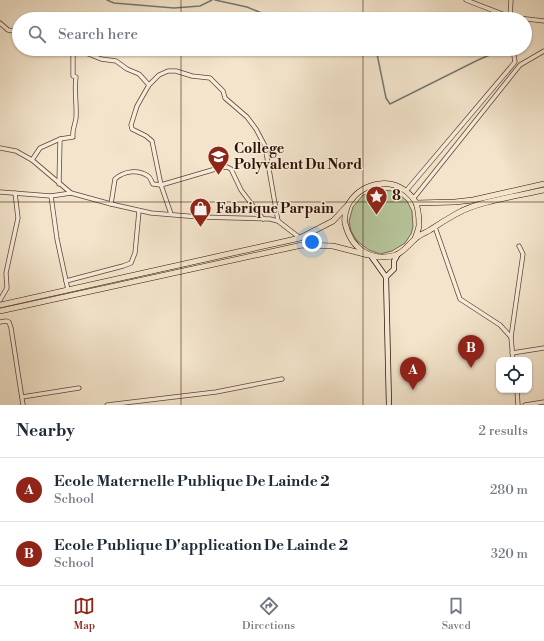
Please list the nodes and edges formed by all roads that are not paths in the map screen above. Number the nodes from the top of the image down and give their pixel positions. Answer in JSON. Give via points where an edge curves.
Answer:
{"nodes":[{"id":1,"x":466,"y":0,"type":"edge"},
{"id":2,"x":511,"y":0,"type":"edge"},
{"id":3,"x":495,"y":12,"type":"edge"},
{"id":4,"x":510,"y":12,"type":"edge"},
{"id":5,"x":532,"y":20,"type":"edge"},
{"id":6,"x":544,"y":21,"type":"edge"},
{"id":7,"x":0,"y":23,"type":"edge"},
{"id":8,"x":12,"y":31,"type":"edge"},
{"id":9,"x":544,"y":51,"type":"edge"},
{"id":10,"x":73,"y":56,"type":"edge"},
{"id":11,"x":93,"y":56,"type":"edge"},
{"id":12,"x":515,"y":56,"type":"edge"},
{"id":13,"x":149,"y":85,"type":"junction"},
{"id":14,"x":60,"y":139,"type":"junction"},
{"id":15,"x":0,"y":148,"type":"edge"},
{"id":16,"x":32,"y":160,"type":"junction"},
{"id":17,"x":59,"y":184,"type":"junction"},
{"id":18,"x":161,"y":184,"type":"junction"},
{"id":19,"x":544,"y":184,"type":"edge"},
{"id":20,"x":544,"y":190,"type":"edge"},
{"id":21,"x":406,"y":191,"type":"junction"},
{"id":22,"x":0,"y":192,"type":"edge"},
{"id":23,"x":15,"y":193,"type":"junction"},
{"id":24,"x":71,"y":193,"type":"junction"},
{"id":25,"x":51,"y":196,"type":"junction"},
{"id":26,"x":415,"y":201,"type":"junction"},
{"id":27,"x":111,"y":204,"type":"junction"},
{"id":28,"x":348,"y":206,"type":"junction"},
{"id":29,"x":139,"y":211,"type":"junction"},
{"id":30,"x":171,"y":214,"type":"junction"},
{"id":31,"x":263,"y":219,"type":"junction"},
{"id":32,"x":278,"y":221,"type":"junction"},
{"id":33,"x":435,"y":227,"type":"junction"},
{"id":34,"x":300,"y":238,"type":"junction"},
{"id":35,"x":414,"y":239,"type":"junction"},
{"id":36,"x":519,"y":246,"type":"dead end"},
{"id":37,"x":398,"y":254,"type":"junction"},
{"id":38,"x":370,"y":255,"type":"junction"},
{"id":39,"x":386,"y":277,"type":"junction"},
{"id":40,"x":66,"y":281,"type":"junction"},
{"id":41,"x":68,"y":290,"type":"junction"},
{"id":42,"x":0,"y":300,"type":"edge"},
{"id":43,"x":0,"y":305,"type":"edge"},
{"id":44,"x":0,"y":312,"type":"edge"},
{"id":45,"x":0,"y":322,"type":"edge"},
{"id":46,"x":511,"y":337,"type":"junction"},
{"id":47,"x":544,"y":348,"type":"edge"},
{"id":48,"x":512,"y":353,"type":"junction"},
{"id":49,"x":513,"y":357,"type":"edge"},
{"id":50,"x":282,"y":379,"type":"dead end"},
{"id":51,"x":79,"y":388,"type":"dead end"},
{"id":52,"x":516,"y":393,"type":"edge"},
{"id":53,"x":22,"y":396,"type":"junction"},
{"id":54,"x":544,"y":402,"type":"edge"},
{"id":55,"x":23,"y":405,"type":"edge"},
{"id":56,"x":107,"y":405,"type":"edge"},
{"id":57,"x":389,"y":405,"type":"edge"},
{"id":58,"x":518,"y":405,"type":"edge"},
{"id":59,"x":524,"y":405,"type":"edge"}],
"edges":[{"from":1,"to":3,"type":"street"},
{"from":2,"to":4,"type":"street"},
{"from":5,"to":6,"type":"street"},
{"from":7,"to":8,"type":"street"},
{"from":9,"to":26,"type":"street","via":[[520,66]]},
{"from":10,"to":14,"type":"street","via":[[76,119],[73,137]]},
{"from":11,"to":13,"type":"street","via":[[116,61],[139,74]]},
{"from":12,"to":21,"type":"street","via":[[515,62]]},
{"from":13,"to":18,"type":"street","via":[[137,106],[132,129],[152,141]]},
{"from":13,"to":32,"type":"street","via":[[164,72],[176,71],[210,78],[223,91],[224,98],[247,117],[265,146]]},
{"from":14,"to":16,"type":"street","via":[[40,148]]},
{"from":14,"to":17,"type":"street"},
{"from":15,"to":16,"type":"street","via":[[16,151]]},
{"from":16,"to":17,"type":"street"},
{"from":17,"to":24,"type":"street"},
{"from":18,"to":27,"type":"street","via":[[154,184],[148,176],[135,172],[120,175],[115,179]]},
{"from":18,"to":30,"type":"street"},
{"from":18,"to":31,"type":"street","via":[[227,167],[231,169],[241,190]]},
{"from":19,"to":26,"type":"main road","via":[[474,200]]},
{"from":20,"to":33,"type":"main road","via":[[474,206]]},
{"from":21,"to":26,"type":"main road"},
{"from":21,"to":28,"type":"main road","via":[[394,185],[370,185],[353,197]]},
{"from":22,"to":23,"type":"street"},
{"from":23,"to":25,"type":"street"},
{"from":23,"to":42,"type":"street","via":[[18,218],[6,273],[7,288]]},
{"from":24,"to":25,"type":"street"},
{"from":24,"to":27,"type":"street"},
{"from":25,"to":40,"type":"street"},
{"from":26,"to":35,"type":"main road","via":[[419,226]]},
{"from":27,"to":29,"type":"street"},
{"from":28,"to":34,"type":"main road","via":[[333,221]]},
{"from":28,"to":38,"type":"main road","via":[[345,220],[348,234],[356,247]]},
{"from":29,"to":30,"type":"street"},
{"from":29,"to":40,"type":"street","via":[[135,253],[131,262]]},
{"from":30,"to":31,"type":"street"},
{"from":31,"to":32,"type":"street"},
{"from":32,"to":34,"type":"street"},
{"from":33,"to":35,"type":"main road"},
{"from":33,"to":46,"type":"street","via":[[460,298],[500,325]]},
{"from":34,"to":41,"type":"main road"},
{"from":35,"to":37,"type":"main road","via":[[408,248]]},
{"from":36,"to":46,"type":"street","via":[[523,254]]},
{"from":37,"to":38,"type":"main road","via":[[390,257]]},
{"from":37,"to":39,"type":"street","via":[[394,261],[394,269]]},
{"from":38,"to":39,"type":"street"},
{"from":38,"to":44,"type":"main road","via":[[333,246],[302,245]]},
{"from":39,"to":57,"type":"street"},
{"from":40,"to":41,"type":"street"},
{"from":41,"to":43,"type":"main road"},
{"from":45,"to":53,"type":"street","via":[[9,322]]},
{"from":46,"to":48,"type":"street"},
{"from":47,"to":48,"type":"street"},
{"from":48,"to":49,"type":"street"},
{"from":50,"to":56,"type":"street","via":[[216,392]]},
{"from":51,"to":53,"type":"street"},
{"from":52,"to":58,"type":"street"},
{"from":53,"to":55,"type":"street"},
{"from":54,"to":59,"type":"street"}]}
